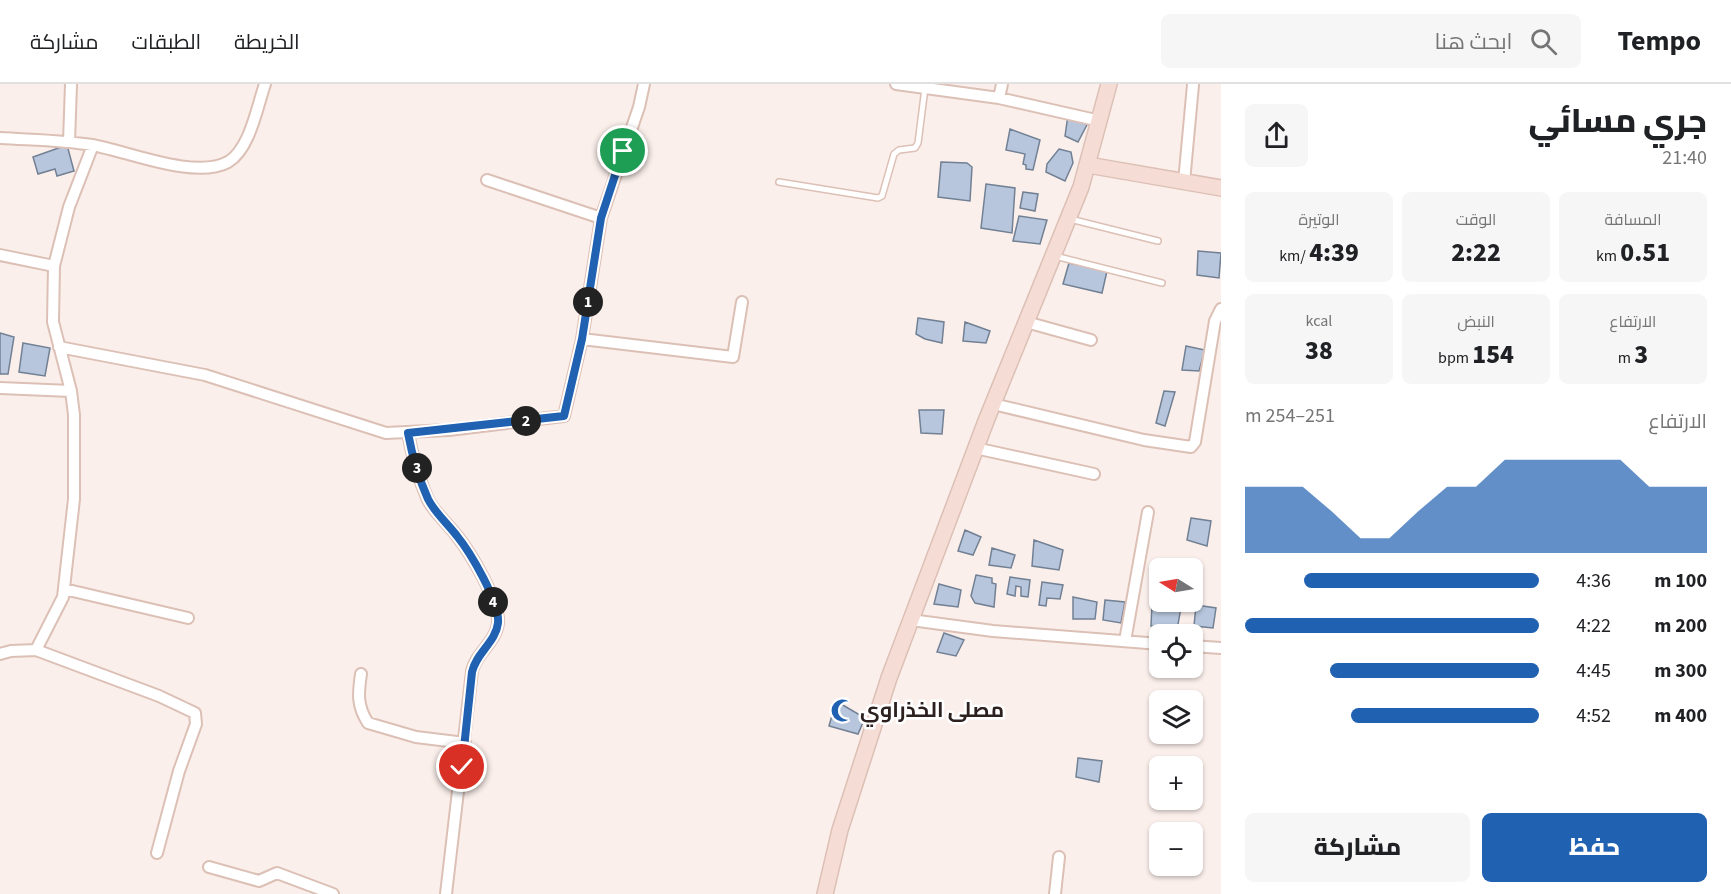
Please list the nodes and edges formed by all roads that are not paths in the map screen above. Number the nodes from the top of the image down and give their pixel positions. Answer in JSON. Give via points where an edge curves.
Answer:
{"nodes":[{"id":1,"x":71,"y":84,"type":"edge"},
{"id":2,"x":265,"y":84,"type":"edge"},
{"id":3,"x":644,"y":84,"type":"edge"},
{"id":4,"x":896,"y":84,"type":"edge"},
{"id":5,"x":1002,"y":84,"type":"edge"},
{"id":6,"x":1109,"y":84,"type":"edge"},
{"id":7,"x":1193,"y":85,"type":"edge"},
{"id":8,"x":925,"y":88,"type":"junction"},
{"id":9,"x":999,"y":98,"type":"junction"},
{"id":10,"x":1100,"y":121,"type":"junction"},
{"id":11,"x":0,"y":138,"type":"edge"},
{"id":12,"x":69,"y":142,"type":"junction"},
{"id":13,"x":93,"y":146,"type":"junction"},
{"id":14,"x":1088,"y":165,"type":"junction"},
{"id":15,"x":487,"y":180,"type":"dead end"},
{"id":16,"x":780,"y":182,"type":"dead end"},
{"id":17,"x":1184,"y":182,"type":"junction"},
{"id":18,"x":1221,"y":188,"type":"edge"},
{"id":19,"x":601,"y":218,"type":"junction"},
{"id":20,"x":1068,"y":219,"type":"junction"},
{"id":21,"x":1158,"y":241,"type":"dead end"},
{"id":22,"x":0,"y":255,"type":"edge"},
{"id":23,"x":1053,"y":255,"type":"junction"},
{"id":24,"x":54,"y":266,"type":"junction"},
{"id":25,"x":1162,"y":283,"type":"dead end"},
{"id":26,"x":742,"y":302,"type":"dead end"},
{"id":27,"x":1221,"y":309,"type":"edge"},
{"id":28,"x":1026,"y":322,"type":"junction"},
{"id":29,"x":582,"y":339,"type":"junction"},
{"id":30,"x":1091,"y":340,"type":"dead end"},
{"id":31,"x":59,"y":347,"type":"junction"},
{"id":32,"x":0,"y":387,"type":"edge"},
{"id":33,"x":71,"y":391,"type":"junction"},
{"id":34,"x":993,"y":404,"type":"junction"},
{"id":35,"x":408,"y":433,"type":"junction"},
{"id":36,"x":975,"y":448,"type":"junction"},
{"id":37,"x":1094,"y":474,"type":"dead end"},
{"id":38,"x":1148,"y":512,"type":"dead end"},
{"id":39,"x":64,"y":589,"type":"junction"},
{"id":40,"x":188,"y":618,"type":"dead end"},
{"id":41,"x":910,"y":620,"type":"junction"},
{"id":42,"x":1125,"y":641,"type":"junction"},
{"id":43,"x":1149,"y":643,"type":"edge"},
{"id":44,"x":1203,"y":647,"type":"edge"},
{"id":45,"x":1221,"y":648,"type":"edge"},
{"id":46,"x":36,"y":650,"type":"junction"},
{"id":47,"x":0,"y":654,"type":"edge"},
{"id":48,"x":361,"y":674,"type":"dead end"},
{"id":49,"x":465,"y":743,"type":"junction"},
{"id":50,"x":157,"y":853,"type":"dead end"},
{"id":51,"x":1059,"y":857,"type":"dead end"},
{"id":52,"x":208,"y":867,"type":"dead end"},
{"id":53,"x":333,"y":894,"type":"edge"},
{"id":54,"x":446,"y":894,"type":"edge"},
{"id":55,"x":825,"y":894,"type":"edge"},
{"id":56,"x":1055,"y":894,"type":"edge"}],
"edges":[{"from":1,"to":12,"type":"street"},
{"from":2,"to":13,"type":"street","via":[[243,145],[229,162],[203,168]]},
{"from":3,"to":19,"type":"street"},
{"from":4,"to":8,"type":"street"},
{"from":5,"to":9,"type":"street"},
{"from":6,"to":10,"type":"street"},
{"from":7,"to":17,"type":"street"},
{"from":8,"to":9,"type":"street"},
{"from":8,"to":16,"type":"lane","via":[[918,143],[915,148],[894,154],[882,196]]},
{"from":9,"to":10,"type":"street"},
{"from":10,"to":14,"type":"street"},
{"from":11,"to":12,"type":"street"},
{"from":12,"to":13,"type":"street"},
{"from":13,"to":24,"type":"street","via":[[69,207]]},
{"from":14,"to":17,"type":"street"},
{"from":14,"to":20,"type":"street"},
{"from":15,"to":19,"type":"street"},
{"from":17,"to":18,"type":"street"},
{"from":19,"to":29,"type":"street"},
{"from":20,"to":21,"type":"lane"},
{"from":20,"to":23,"type":"street"},
{"from":22,"to":24,"type":"street"},
{"from":23,"to":25,"type":"lane"},
{"from":23,"to":28,"type":"street"},
{"from":24,"to":31,"type":"street","via":[[52,306]]},
{"from":26,"to":29,"type":"street","via":[[733,357]]},
{"from":27,"to":34,"type":"street","via":[[1215,321],[1191,447],[1163,444]]},
{"from":28,"to":30,"type":"street"},
{"from":28,"to":34,"type":"street"},
{"from":29,"to":35,"type":"street","via":[[564,416]]},
{"from":31,"to":33,"type":"street"},
{"from":31,"to":35,"type":"street","via":[[205,375],[368,429],[386,434]]},
{"from":32,"to":33,"type":"street"},
{"from":33,"to":39,"type":"street","via":[[75,470]]},
{"from":34,"to":36,"type":"street"},
{"from":35,"to":49,"type":"street","via":[[429,501],[458,536],[496,608],[498,623],[494,635],[474,663]]},
{"from":36,"to":37,"type":"street"},
{"from":36,"to":41,"type":"street"},
{"from":38,"to":42,"type":"street"},
{"from":39,"to":40,"type":"street"},
{"from":39,"to":46,"type":"street","via":[[60,606]]},
{"from":41,"to":42,"type":"street"},
{"from":41,"to":55,"type":"street","via":[[840,830]]},
{"from":42,"to":43,"type":"street"},
{"from":44,"to":45,"type":"street"},
{"from":46,"to":47,"type":"street"},
{"from":46,"to":50,"type":"street","via":[[195,713],[196,724]]},
{"from":48,"to":49,"type":"street","via":[[358,698],[368,723],[416,737]]},
{"from":49,"to":54,"type":"street"},
{"from":51,"to":56,"type":"street"},
{"from":52,"to":53,"type":"street","via":[[259,881],[277,873]]}]}
